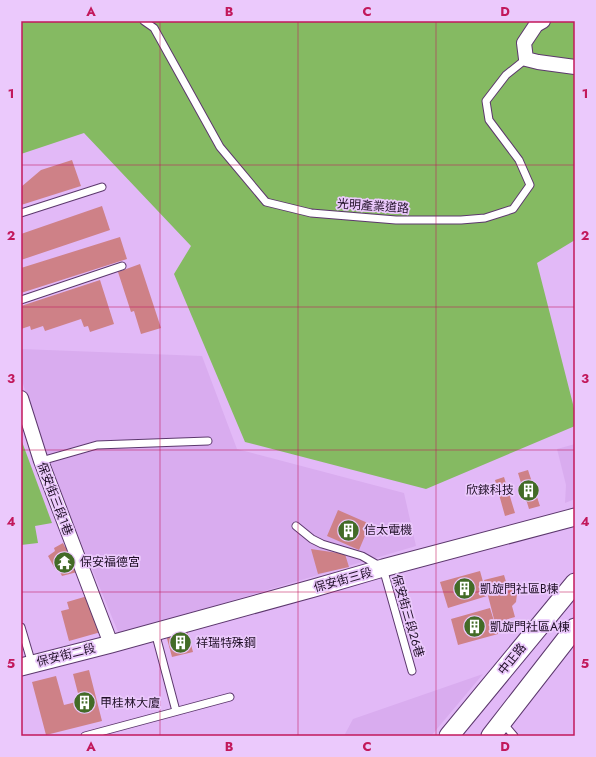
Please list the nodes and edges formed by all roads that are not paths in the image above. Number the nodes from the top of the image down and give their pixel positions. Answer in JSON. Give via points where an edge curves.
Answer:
{"nodes":[{"id":1,"x":144,"y":21,"type":"edge"},
{"id":2,"x":543,"y":21,"type":"edge"},
{"id":3,"x":526,"y":59,"type":"junction"},
{"id":4,"x":575,"y":67,"type":"edge"},
{"id":5,"x":102,"y":187,"type":"dead end"},
{"id":6,"x":21,"y":213,"type":"edge"},
{"id":7,"x":122,"y":266,"type":"dead end"},
{"id":8,"x":21,"y":300,"type":"edge"},
{"id":9,"x":21,"y":398,"type":"edge"},
{"id":10,"x":208,"y":441,"type":"dead end"},
{"id":11,"x":40,"y":461,"type":"junction"},
{"id":12,"x":575,"y":518,"type":"edge"},
{"id":13,"x":296,"y":526,"type":"dead end"},
{"id":14,"x":383,"y":568,"type":"junction"},
{"id":15,"x":575,"y":583,"type":"edge"},
{"id":16,"x":21,"y":627,"type":"edge"},
{"id":17,"x":575,"y":628,"type":"edge"},
{"id":18,"x":155,"y":632,"type":"junction"},
{"id":19,"x":111,"y":644,"type":"junction"},
{"id":20,"x":26,"y":665,"type":"edge"},
{"id":21,"x":412,"y":671,"type":"dead end"},
{"id":22,"x":230,"y":697,"type":"dead end"},
{"id":23,"x":176,"y":711,"type":"junction"},
{"id":24,"x":502,"y":731,"type":"edge"},
{"id":25,"x":85,"y":736,"type":"edge"},
{"id":26,"x":449,"y":736,"type":"edge"}],
"edges":[{"from":1,"to":3,"type":"lane","name":"光明產業道路","via":[[154,28],[220,147],[266,202],[311,213],[396,220],[461,220],[485,218],[514,209],[530,185],[519,160],[489,120],[486,101],[506,75]]},
{"from":2,"to":3,"type":"street","via":[[536,25],[524,43]]},
{"from":3,"to":4,"type":"street"},
{"from":5,"to":6,"type":"lane"},
{"from":7,"to":8,"type":"lane"},
{"from":9,"to":11,"type":"street","name":"保安街三段1巷"},
{"from":10,"to":11,"type":"lane","via":[[97,445]]},
{"from":11,"to":19,"type":"street","name":"保安街三段1巷"},
{"from":12,"to":14,"type":"street","name":"保安街三段"},
{"from":13,"to":14,"type":"lane","via":[[322,544],[362,556]]},
{"from":14,"to":18,"type":"street","name":"保安街三段"},
{"from":14,"to":21,"type":"lane","name":"保安街三段26巷"},
{"from":15,"to":26,"type":"main road","name":"中正路"},
{"from":16,"to":20,"type":"lane"},
{"from":17,"to":24,"type":"main road"},
{"from":18,"to":19,"type":"street","name":"保安街三段"},
{"from":18,"to":23,"type":"lane"},
{"from":19,"to":20,"type":"street","name":"保安街二段"},
{"from":22,"to":23,"type":"lane"},
{"from":23,"to":25,"type":"lane"}]}
